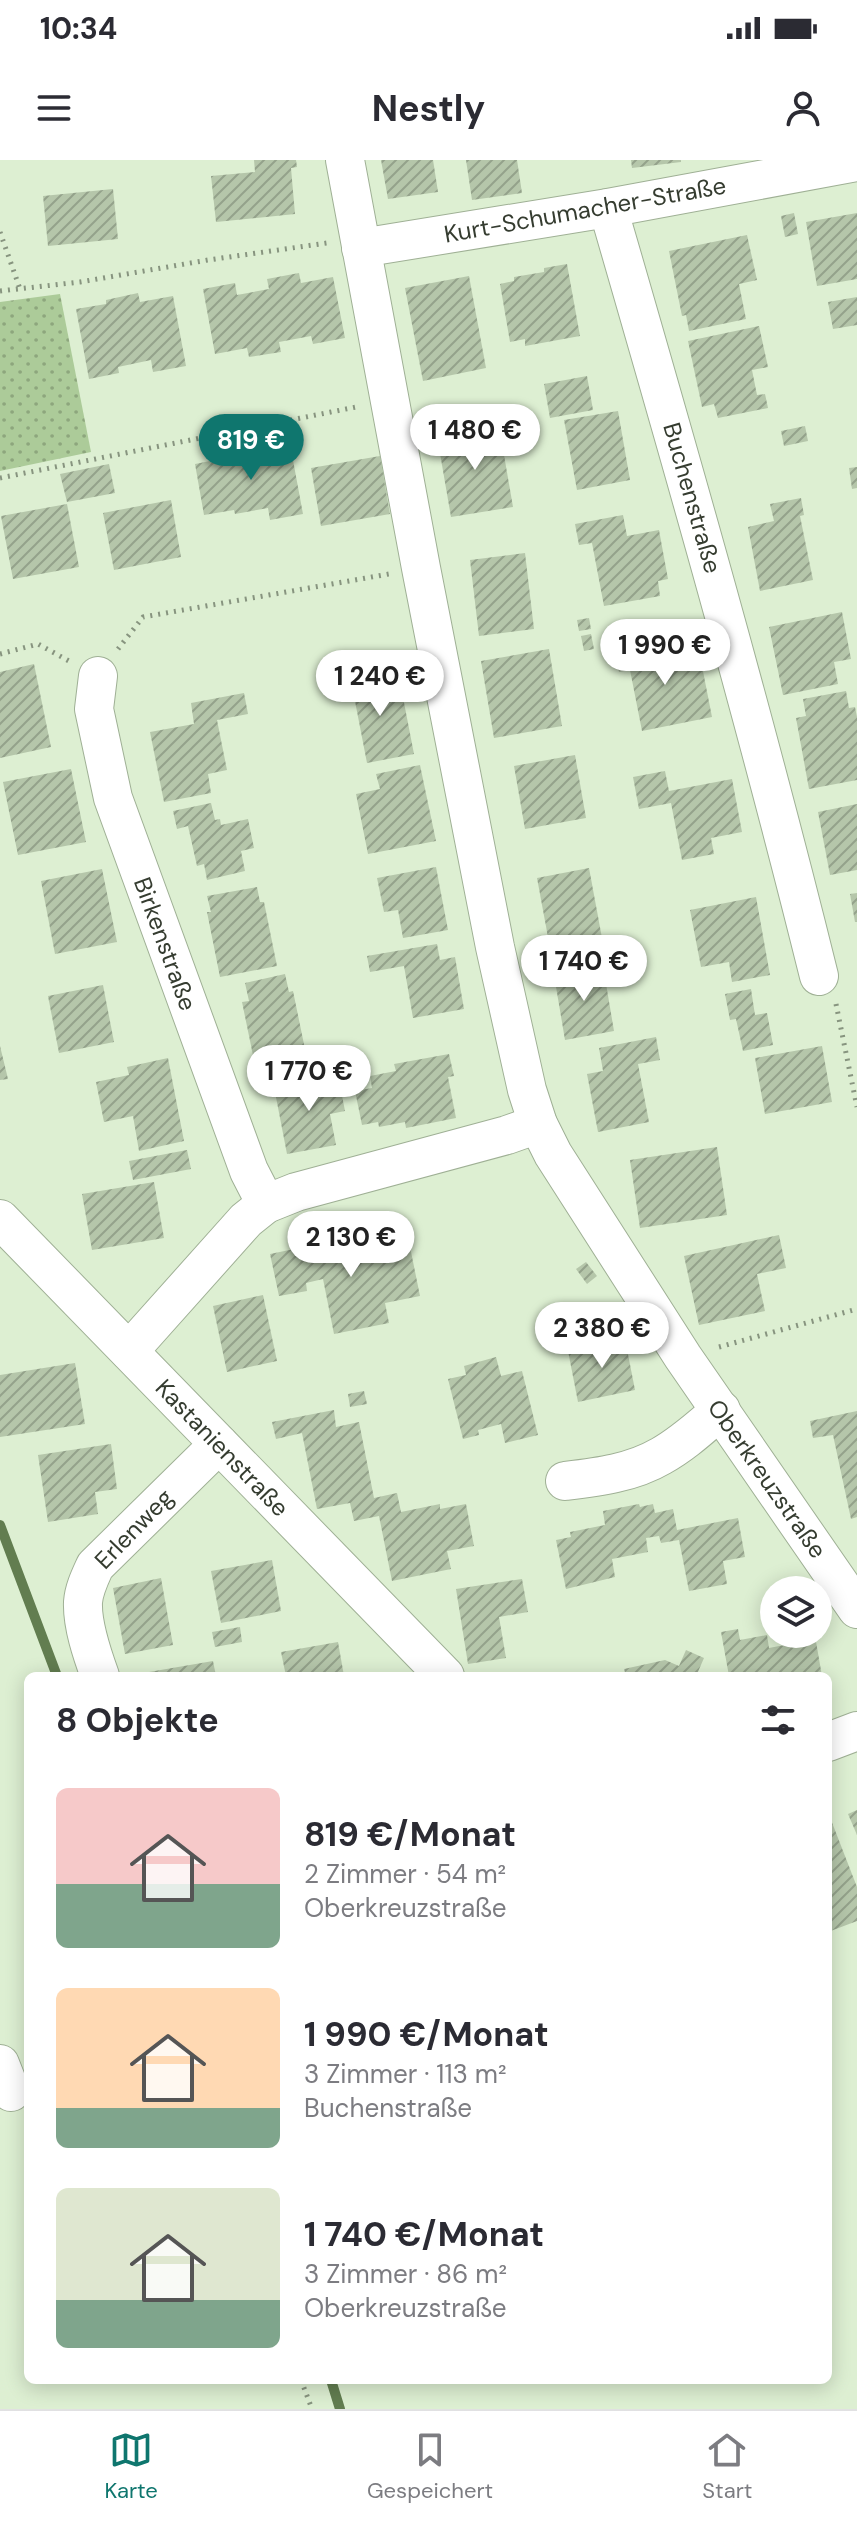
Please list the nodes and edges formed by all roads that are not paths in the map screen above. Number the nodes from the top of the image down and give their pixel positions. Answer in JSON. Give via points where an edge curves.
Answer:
{"nodes":[{"id":1,"x":345,"y":160,"type":"edge"},
{"id":2,"x":857,"y":162,"type":"edge"},
{"id":3,"x":608,"y":208,"type":"junction"},
{"id":4,"x":360,"y":244,"type":"junction"},
{"id":5,"x":98,"y":676,"type":"road end"},
{"id":6,"x":819,"y":976,"type":"road end"},
{"id":7,"x":538,"y":1124,"type":"junction"},
{"id":8,"x":266,"y":1204,"type":"junction"},
{"id":9,"x":0,"y":1219,"type":"edge"},
{"id":10,"x":129,"y":1351,"type":"junction"},
{"id":11,"x":721,"y":1410,"type":"junction"},
{"id":12,"x":219,"y":1444,"type":"junction"},
{"id":13,"x":565,"y":1481,"type":"dead end"},
{"id":14,"x":857,"y":1609,"type":"edge"},
{"id":15,"x":99,"y":1672,"type":"edge"},
{"id":16,"x":441,"y":1672,"type":"edge"},
{"id":17,"x":857,"y":1731,"type":"edge"},
{"id":18,"x":832,"y":1740,"type":"edge"}],
"edges":[{"from":1,"to":4,"type":"street","name":"Oberkreuzstraße"},
{"from":2,"to":3,"type":"street","name":"Kurt-Schumacher-Straße"},
{"from":3,"to":4,"type":"street","name":"Kurt-Schumacher-Straße"},
{"from":3,"to":6,"type":"street","name":"Buchenstraße","via":[[735,650]]},
{"from":4,"to":7,"type":"street","name":"Oberkreuzstraße","via":[[508,1007]]},
{"from":5,"to":8,"type":"street","name":"Birkenstraße","via":[[94,709],[113,798],[249,1171]]},
{"from":7,"to":8,"type":"street"},
{"from":7,"to":11,"type":"street","name":"Oberkreuzstraße"},
{"from":8,"to":10,"type":"street"},
{"from":9,"to":10,"type":"street","name":"Kastanienstraße"},
{"from":10,"to":12,"type":"street","name":"Kastanienstraße"},
{"from":11,"to":13,"type":"street","via":[[662,1456],[632,1469]]},
{"from":11,"to":14,"type":"street","name":"Oberkreuzstraße"},
{"from":12,"to":15,"type":"street","name":"Erlenweg","via":[[95,1566],[83,1602]]},
{"from":12,"to":16,"type":"street","name":"Kastanienstraße"},
{"from":17,"to":18,"type":"street"}]}
